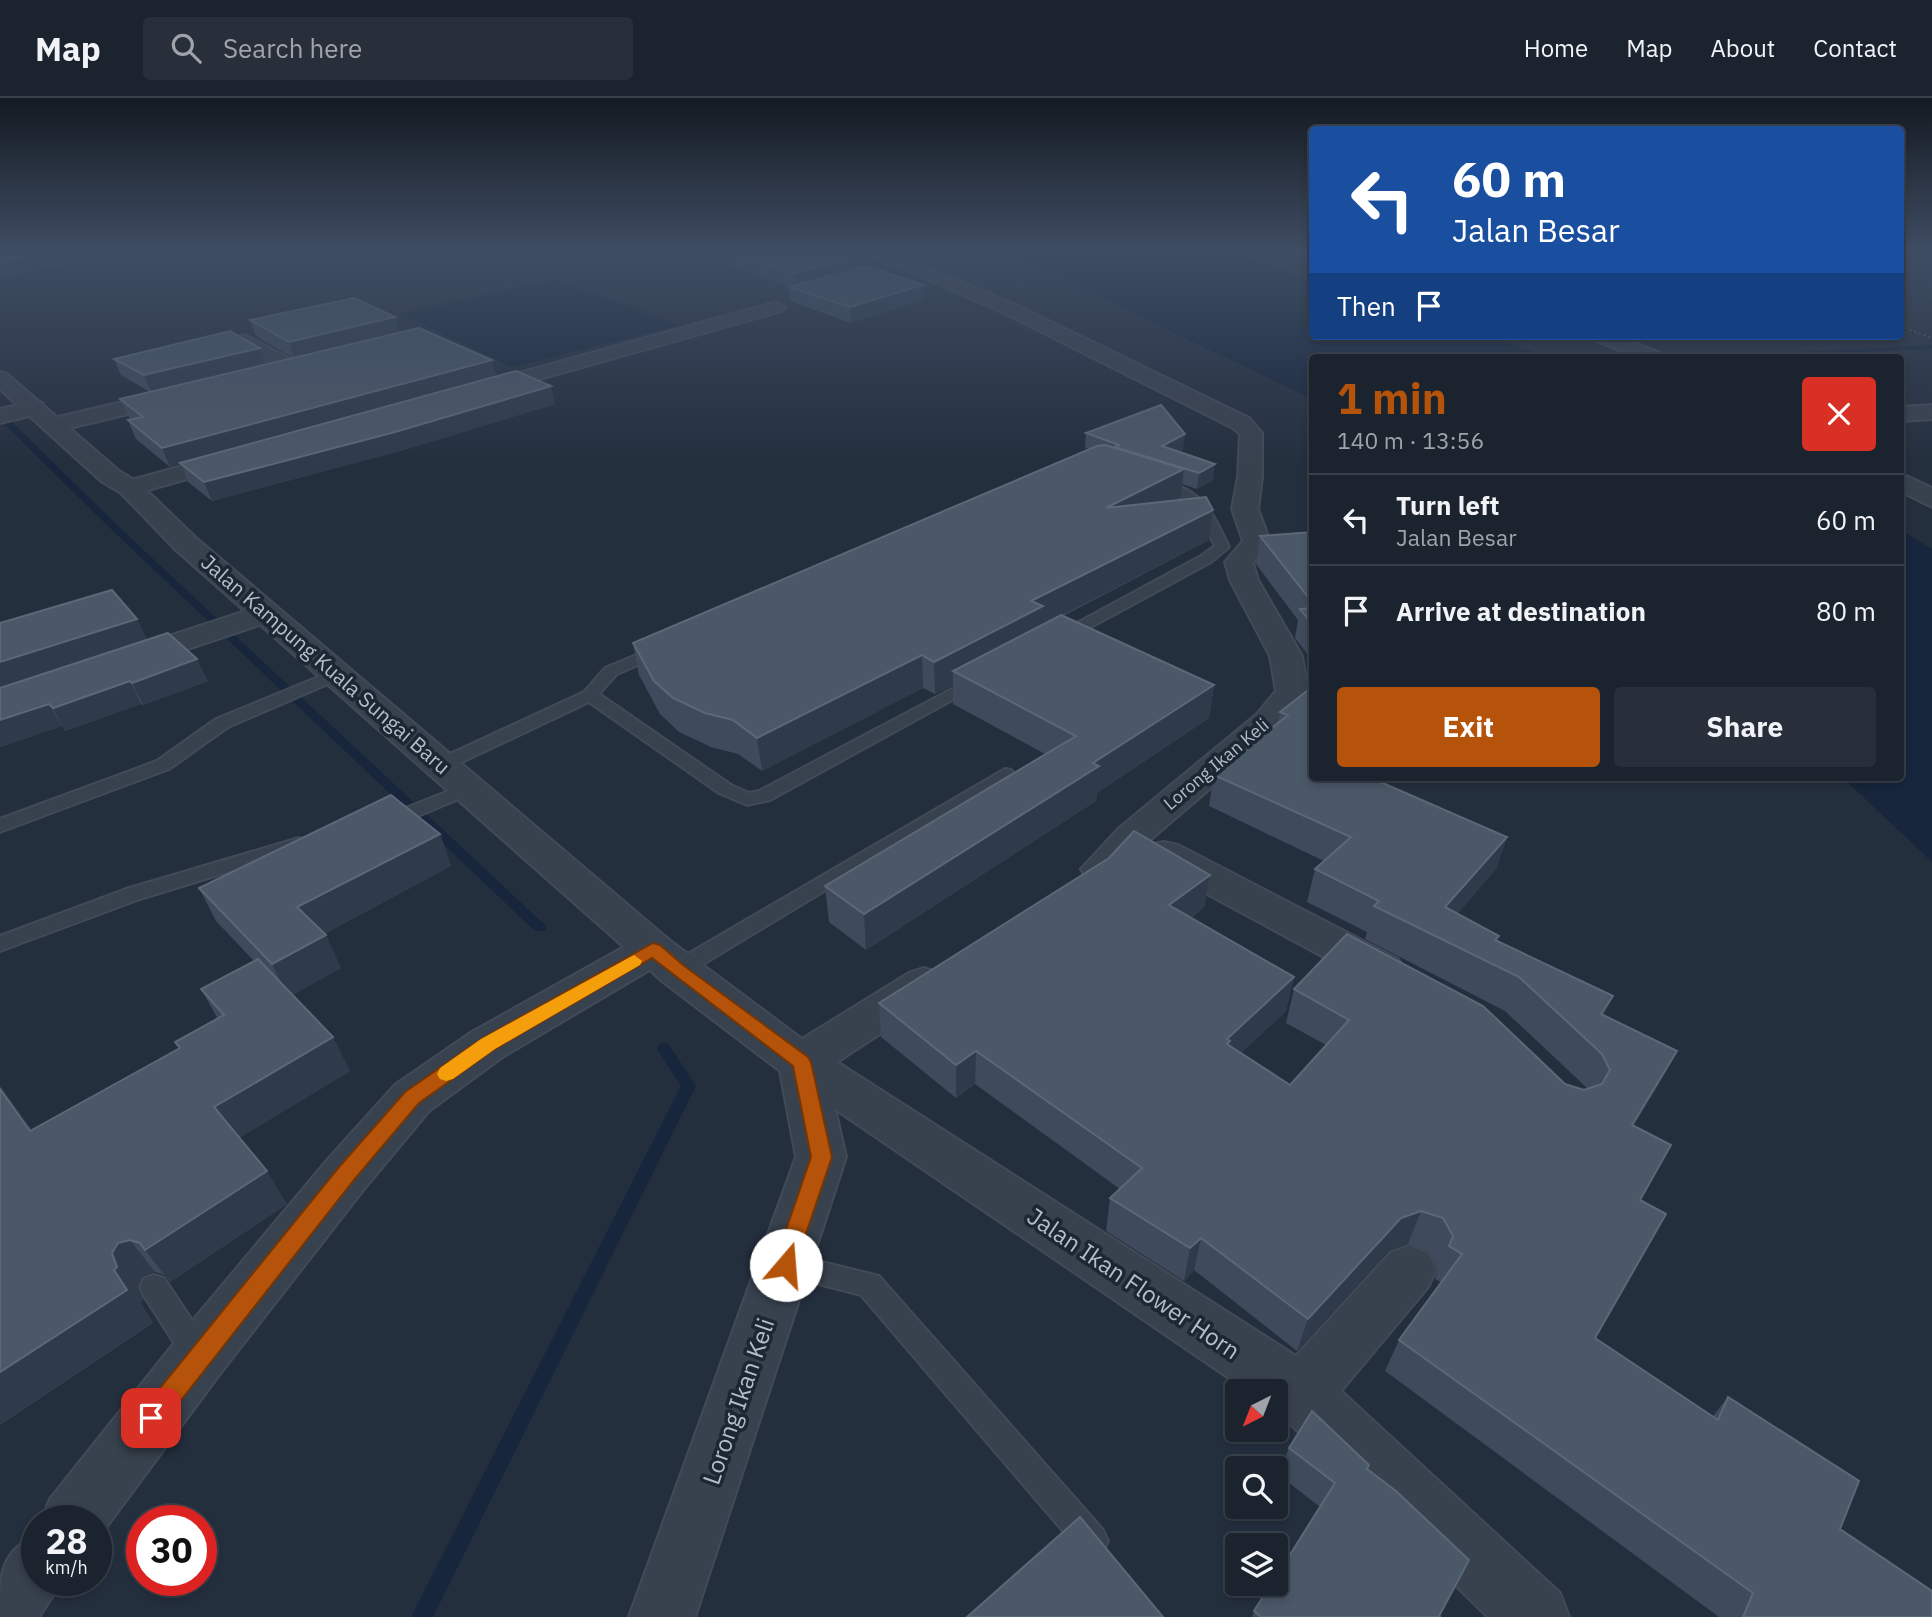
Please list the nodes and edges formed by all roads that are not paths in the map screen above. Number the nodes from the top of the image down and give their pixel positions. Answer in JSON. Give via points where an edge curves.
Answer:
{"nodes":[{"id":1,"x":723,"y":322,"type":"edge"},
{"id":2,"x":1036,"y":322,"type":"edge"},
{"id":3,"x":1612,"y":340,"type":"edge"},
{"id":4,"x":245,"y":341,"type":"edge"},
{"id":5,"x":1646,"y":354,"type":"edge"},
{"id":6,"x":315,"y":361,"type":"edge"},
{"id":7,"x":290,"y":367,"type":"junction"},
{"id":8,"x":264,"y":374,"type":"edge"},
{"id":9,"x":0,"y":378,"type":"edge"},
{"id":10,"x":198,"y":390,"type":"edge"},
{"id":11,"x":453,"y":397,"type":"edge"},
{"id":12,"x":1932,"y":412,"type":"edge"},
{"id":13,"x":1904,"y":414,"type":"edge"},
{"id":14,"x":0,"y":416,"type":"edge"},
{"id":15,"x":44,"y":416,"type":"junction"},
{"id":16,"x":253,"y":446,"type":"edge"},
{"id":17,"x":1141,"y":477,"type":"edge"},
{"id":18,"x":120,"y":482,"type":"junction"},
{"id":19,"x":1904,"y":482,"type":"edge"},
{"id":20,"x":1932,"y":499,"type":"edge"},
{"id":21,"x":254,"y":618,"type":"junction"},
{"id":22,"x":675,"y":643,"type":"edge"},
{"id":23,"x":1040,"y":649,"type":"edge"},
{"id":24,"x":102,"y":668,"type":"edge"},
{"id":25,"x":992,"y":674,"type":"edge"},
{"id":26,"x":328,"y":678,"type":"junction"},
{"id":27,"x":590,"y":695,"type":"junction"},
{"id":28,"x":443,"y":764,"type":"junction"},
{"id":29,"x":1005,"y":774,"type":"dead end"},
{"id":30,"x":456,"y":794,"type":"junction"},
{"id":31,"x":372,"y":825,"type":"edge"},
{"id":32,"x":0,"y":826,"type":"edge"},
{"id":33,"x":1131,"y":837,"type":"junction"},
{"id":34,"x":312,"y":840,"type":"edge"},
{"id":35,"x":1067,"y":894,"type":"edge"},
{"id":36,"x":0,"y":944,"type":"edge"},
{"id":37,"x":665,"y":960,"type":"junction"},
{"id":38,"x":951,"y":967,"type":"edge"},
{"id":39,"x":1415,"y":987,"type":"edge"},
{"id":40,"x":801,"y":1062,"type":"junction"},
{"id":41,"x":786,"y":1265,"type":"junction"},
{"id":42,"x":1409,"y":1270,"type":"dead end"},
{"id":43,"x":154,"y":1287,"type":"dead end"},
{"id":44,"x":199,"y":1356,"type":"junction"},
{"id":45,"x":1301,"y":1393,"type":"junction"},
{"id":46,"x":84,"y":1505,"type":"edge"},
{"id":47,"x":1112,"y":1565,"type":"edge"},
{"id":48,"x":21,"y":1587,"type":"edge"},
{"id":49,"x":0,"y":1614,"type":"edge"},
{"id":50,"x":662,"y":1617,"type":"edge"},
{"id":51,"x":1536,"y":1617,"type":"edge"}],
"edges":[{"from":1,"to":11,"type":"street"},
{"from":2,"to":33,"type":"street","name":"Lorong Ikan Keli","via":[[1241,423],[1251,433],[1245,509],[1257,542],[1239,562],[1244,580],[1286,656],[1292,692],[1269,721]]},
{"from":3,"to":5,"type":"street"},
{"from":4,"to":7,"type":"street"},
{"from":6,"to":7,"type":"street"},
{"from":7,"to":8,"type":"street"},
{"from":9,"to":15,"type":"street","name":"Jalan Kampung Kuala Sungai Baru"},
{"from":10,"to":15,"type":"street"},
{"from":12,"to":13,"type":"street"},
{"from":14,"to":15,"type":"street"},
{"from":15,"to":18,"type":"street","name":"Jalan Kampung Kuala Sungai Baru"},
{"from":16,"to":18,"type":"street"},
{"from":17,"to":23,"type":"lane","via":[[1190,493],[1199,501],[1222,547]]},
{"from":18,"to":21,"type":"street","name":"Jalan Kampung Kuala Sungai Baru"},
{"from":19,"to":20,"type":"street"},
{"from":21,"to":24,"type":"street"},
{"from":21,"to":26,"type":"street","name":"Jalan Kampung Kuala Sungai Baru"},
{"from":22,"to":27,"type":"lane","via":[[611,671]]},
{"from":25,"to":27,"type":"lane","via":[[764,796],[747,799],[725,789]]},
{"from":26,"to":28,"type":"street","name":"Jalan Kampung Kuala Sungai Baru"},
{"from":26,"to":32,"type":"lane","via":[[222,723],[163,765]]},
{"from":27,"to":28,"type":"lane"},
{"from":28,"to":30,"type":"street","name":"Jalan Kampung Kuala Sungai Baru"},
{"from":29,"to":37,"type":"lane"},
{"from":30,"to":31,"type":"lane"},
{"from":30,"to":37,"type":"street","name":"Jalan Kampung Kuala Sungai Baru"},
{"from":33,"to":35,"type":"street","name":"Lorong Ikan Keli","via":[[1090,879]]},
{"from":33,"to":39,"type":"street"},
{"from":34,"to":36,"type":"lane","via":[[133,894]]},
{"from":37,"to":40,"type":"street"},
{"from":37,"to":44,"type":"street","via":[[488,1044],[412,1098]]},
{"from":38,"to":40,"type":"street"},
{"from":40,"to":41,"type":"street","name":"Lorong Ikan Keli","via":[[821,1157]]},
{"from":40,"to":45,"type":"street","name":"Jalan Ikan Flower Horn"},
{"from":41,"to":47,"type":"lane","via":[[869,1284]]},
{"from":41,"to":50,"type":"street","name":"Lorong Ikan Keli"},
{"from":42,"to":45,"type":"street"},
{"from":43,"to":44,"type":"lane"},
{"from":44,"to":46,"type":"street"},
{"from":45,"to":51,"type":"street","name":"Jalan Ikan Flower Horn"},
{"from":48,"to":49,"type":"street"}]}
